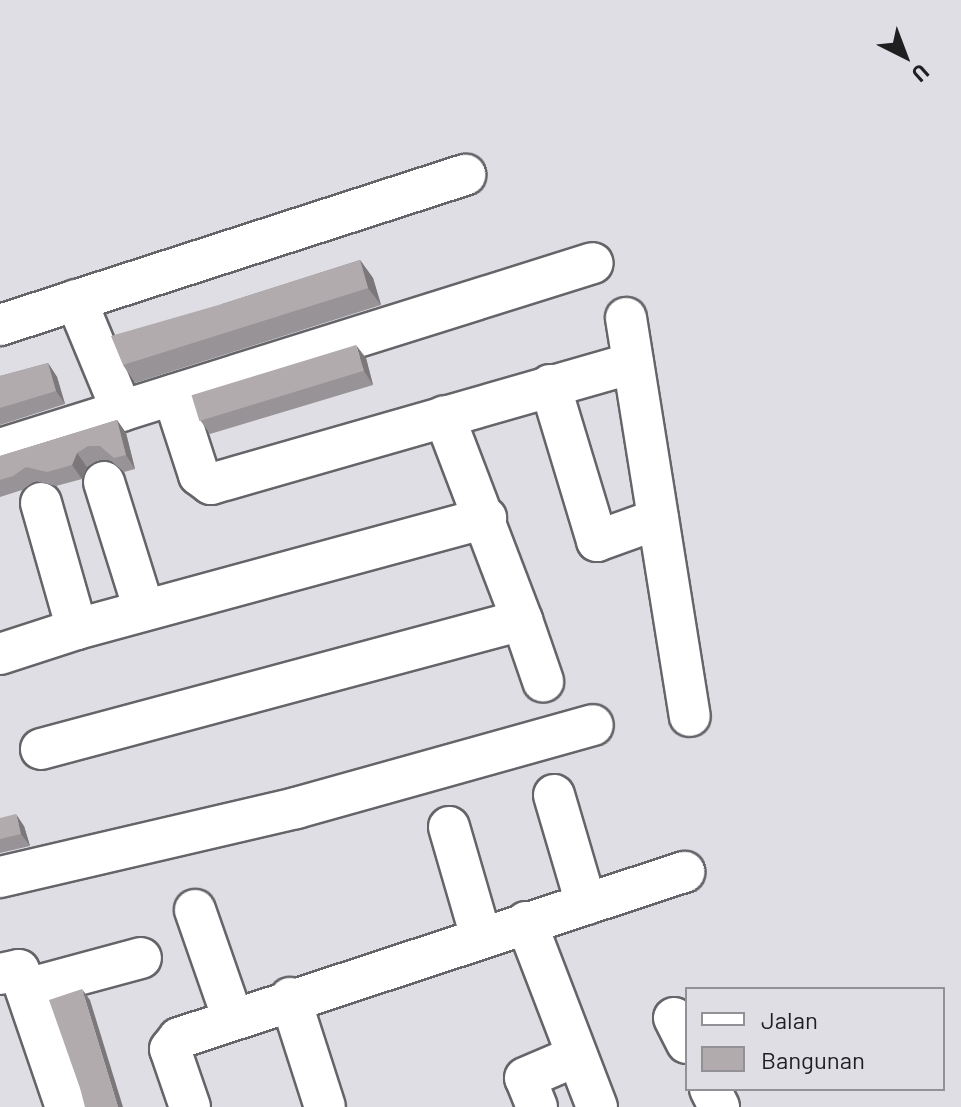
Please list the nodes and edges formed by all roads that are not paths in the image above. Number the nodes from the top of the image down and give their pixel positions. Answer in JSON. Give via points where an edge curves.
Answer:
{"nodes":[{"id":1,"x":465,"y":175,"type":"dead end"},
{"id":2,"x":593,"y":263,"type":"dead end"},
{"id":3,"x":76,"y":300,"type":"junction"},
{"id":4,"x":626,"y":318,"type":"dead end"},
{"id":5,"x":0,"y":325,"type":"edge"},
{"id":6,"x":633,"y":363,"type":"junction"},
{"id":7,"x":550,"y":385,"type":"junction"},
{"id":8,"x":173,"y":395,"type":"junction"},
{"id":9,"x":122,"y":411,"type":"junction"},
{"id":10,"x":444,"y":416,"type":"junction"},
{"id":11,"x":0,"y":449,"type":"edge"},
{"id":12,"x":104,"y":482,"type":"dead end"},
{"id":13,"x":41,"y":503,"type":"dead end"},
{"id":14,"x":486,"y":518,"type":"junction"},
{"id":15,"x":658,"y":519,"type":"junction"},
{"id":16,"x":144,"y":610,"type":"junction"},
{"id":17,"x":522,"y":620,"type":"junction"},
{"id":18,"x":77,"y":629,"type":"junction"},
{"id":19,"x":0,"y":654,"type":"edge"},
{"id":20,"x":543,"y":681,"type":"dead end"},
{"id":21,"x":690,"y":716,"type":"dead end"},
{"id":22,"x":593,"y":725,"type":"dead end"},
{"id":23,"x":41,"y":749,"type":"dead end"},
{"id":24,"x":554,"y":795,"type":"dead end"},
{"id":25,"x":449,"y":827,"type":"dead end"},
{"id":26,"x":684,"y":872,"type":"dead end"},
{"id":27,"x":0,"y":877,"type":"edge"},
{"id":28,"x":586,"y":904,"type":"junction"},
{"id":29,"x":195,"y":910,"type":"dead end"},
{"id":30,"x":526,"y":922,"type":"junction"},
{"id":31,"x":481,"y":937,"type":"junction"},
{"id":32,"x":141,"y":958,"type":"dead end"},
{"id":33,"x":13,"y":982,"type":"edge"},
{"id":34,"x":290,"y":998,"type":"junction"},
{"id":35,"x":233,"y":1019,"type":"junction"},
{"id":36,"x":574,"y":1057,"type":"junction"},
{"id":37,"x":66,"y":1107,"type":"edge"},
{"id":38,"x":190,"y":1107,"type":"edge"},
{"id":39,"x":325,"y":1107,"type":"edge"},
{"id":40,"x":537,"y":1107,"type":"edge"},
{"id":41,"x":597,"y":1107,"type":"edge"}],
"edges":[{"from":1,"to":3,"type":"street"},
{"from":2,"to":8,"type":"street"},
{"from":3,"to":5,"type":"street"},
{"from":3,"to":9,"type":"street"},
{"from":4,"to":6,"type":"street"},
{"from":6,"to":7,"type":"street"},
{"from":6,"to":15,"type":"street"},
{"from":7,"to":10,"type":"street"},
{"from":7,"to":15,"type":"street","via":[[597,541]]},
{"from":8,"to":9,"type":"street"},
{"from":8,"to":10,"type":"street","via":[[199,475],[211,484]]},
{"from":9,"to":11,"type":"street"},
{"from":10,"to":14,"type":"street"},
{"from":12,"to":16,"type":"street"},
{"from":13,"to":18,"type":"street"},
{"from":14,"to":16,"type":"street"},
{"from":14,"to":17,"type":"street"},
{"from":15,"to":21,"type":"street"},
{"from":16,"to":18,"type":"street"},
{"from":17,"to":20,"type":"street"},
{"from":17,"to":23,"type":"street"},
{"from":18,"to":19,"type":"street"},
{"from":22,"to":27,"type":"street","via":[[296,808]]},
{"from":24,"to":28,"type":"street"},
{"from":25,"to":31,"type":"street"},
{"from":26,"to":28,"type":"street"},
{"from":28,"to":30,"type":"street"},
{"from":29,"to":35,"type":"street"},
{"from":30,"to":31,"type":"street"},
{"from":30,"to":36,"type":"street"},
{"from":31,"to":34,"type":"street"},
{"from":32,"to":33,"type":"street"},
{"from":33,"to":37,"type":"street"},
{"from":34,"to":35,"type":"street"},
{"from":34,"to":39,"type":"street"},
{"from":35,"to":38,"type":"street","via":[[173,1043],[170,1049]]},
{"from":36,"to":40,"type":"street","via":[[525,1078]]},
{"from":36,"to":41,"type":"street"}]}
